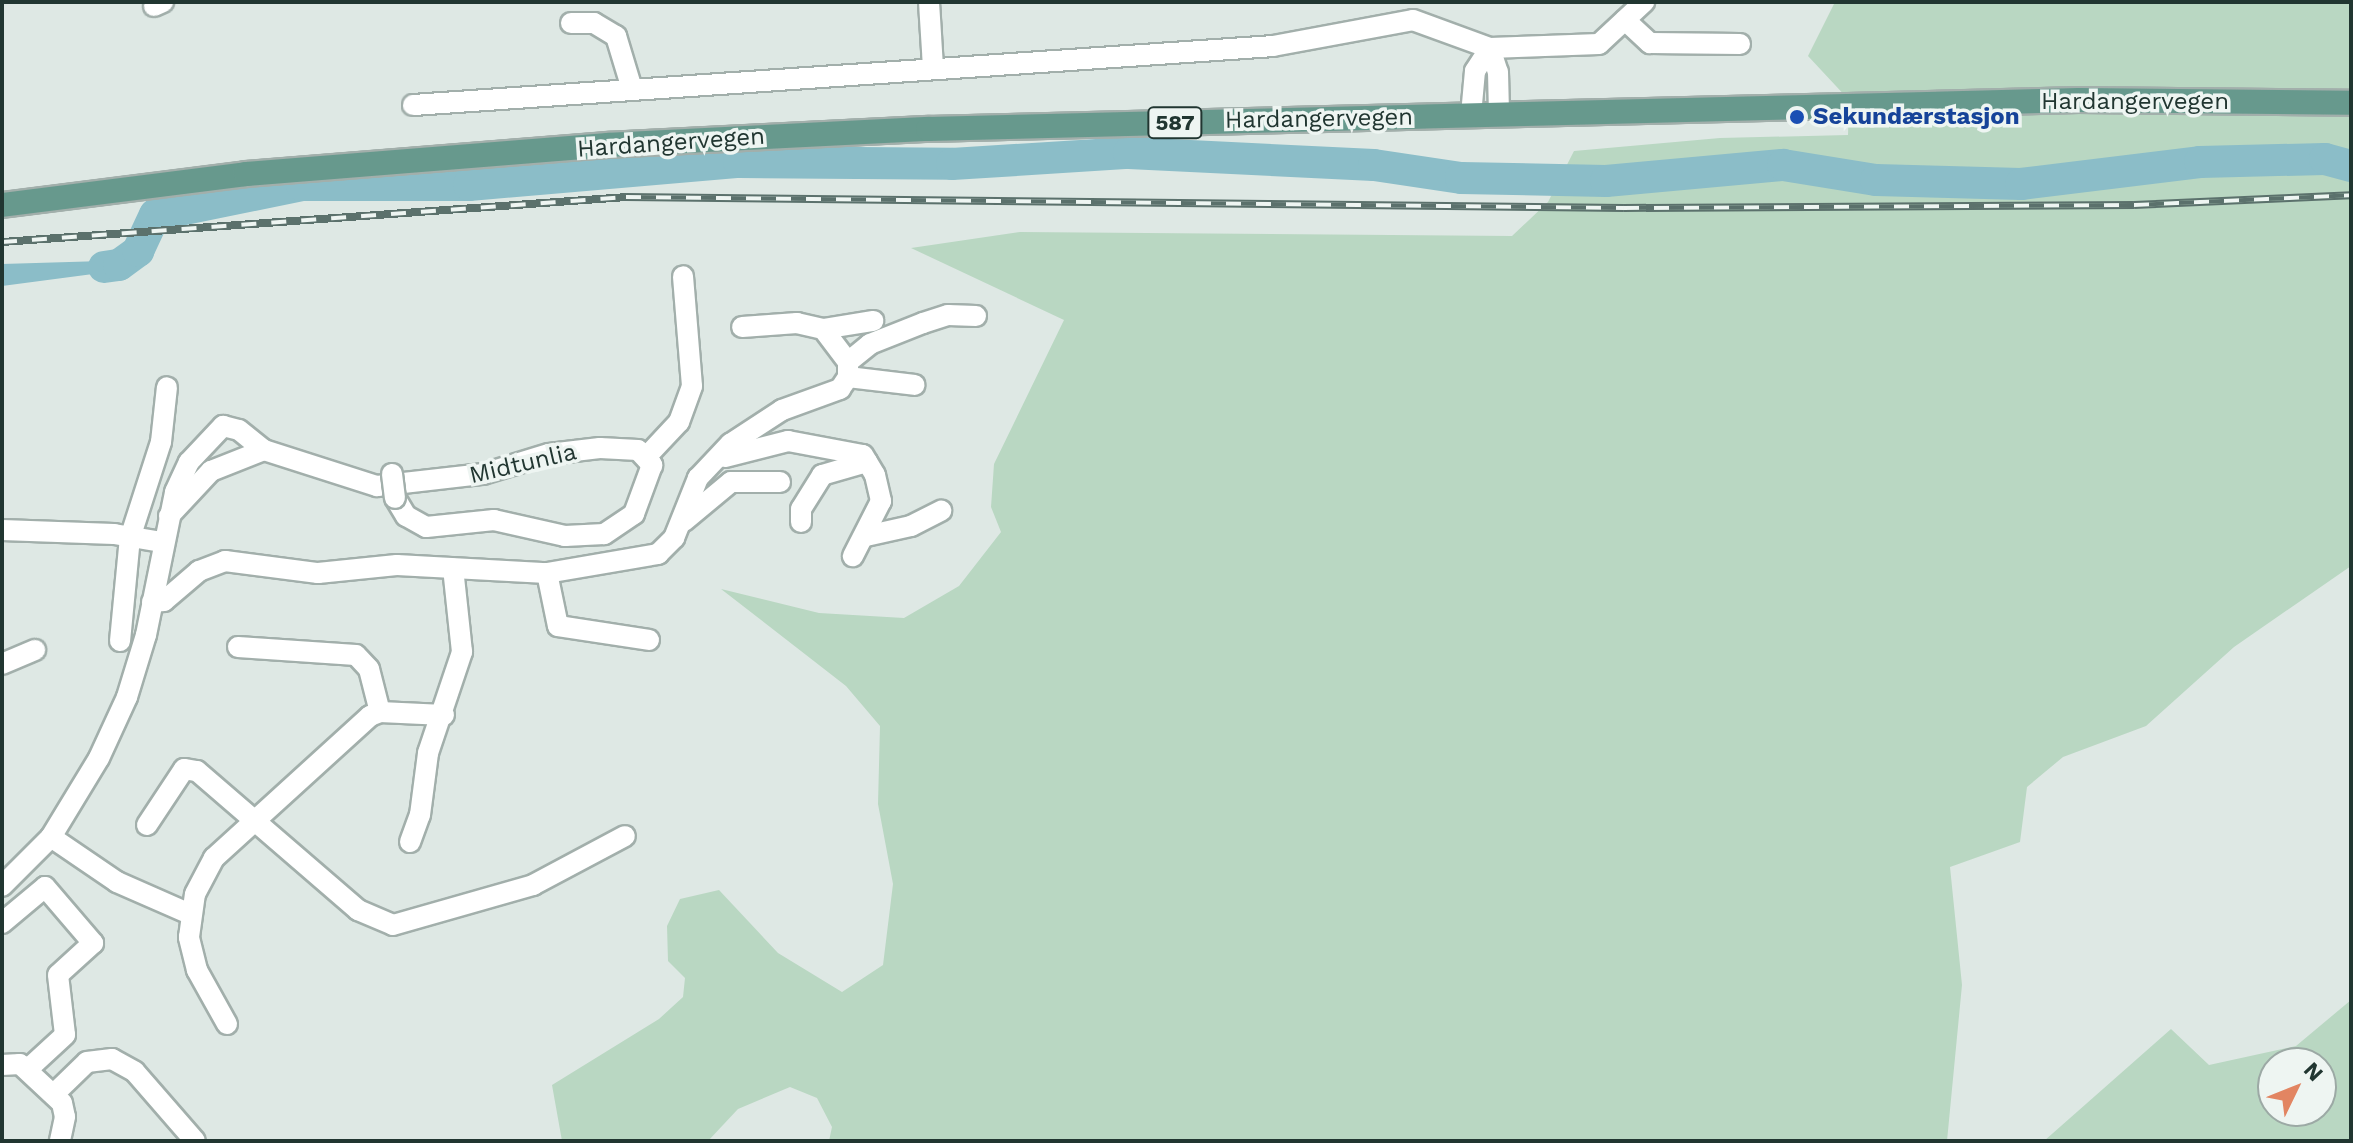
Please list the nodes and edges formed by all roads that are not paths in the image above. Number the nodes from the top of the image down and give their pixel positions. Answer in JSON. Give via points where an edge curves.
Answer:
{"nodes":[{"id":1,"x":929,"y":2,"type":"edge"},
{"id":2,"x":1644,"y":2,"type":"edge"},
{"id":3,"x":1412,"y":11,"type":"edge"},
{"id":4,"x":1625,"y":20,"type":"junction"},
{"id":5,"x":571,"y":23,"type":"dead end"},
{"id":6,"x":1740,"y":44,"type":"dead end"},
{"id":7,"x":1490,"y":48,"type":"junction"},
{"id":8,"x":933,"y":68,"type":"junction"},
{"id":9,"x":632,"y":89,"type":"junction"},
{"id":10,"x":2351,"y":103,"type":"edge"},
{"id":11,"x":413,"y":105,"type":"dead end"},
{"id":12,"x":1499,"y":113,"type":"junction"},
{"id":13,"x":1471,"y":115,"type":"junction"},
{"id":14,"x":2,"y":205,"type":"edge"},
{"id":15,"x":683,"y":276,"type":"dead end"},
{"id":16,"x":976,"y":316,"type":"dead end"},
{"id":17,"x":873,"y":321,"type":"dead end"},
{"id":18,"x":742,"y":327,"type":"dead end"},
{"id":19,"x":823,"y":329,"type":"junction"},
{"id":20,"x":848,"y":370,"type":"junction"},
{"id":21,"x":915,"y":385,"type":"dead end"},
{"id":22,"x":167,"y":387,"type":"dead end"},
{"id":23,"x":264,"y":450,"type":"junction"},
{"id":24,"x":648,"y":455,"type":"junction"},
{"id":25,"x":867,"y":462,"type":"junction"},
{"id":26,"x":707,"y":467,"type":"junction"},
{"id":27,"x":392,"y":474,"type":"dead end"},
{"id":28,"x":780,"y":482,"type":"dead end"},
{"id":29,"x":941,"y":511,"type":"dead end"},
{"id":30,"x":169,"y":516,"type":"junction"},
{"id":31,"x":801,"y":522,"type":"dead end"},
{"id":32,"x":681,"y":524,"type":"junction"},
{"id":33,"x":2,"y":530,"type":"edge"},
{"id":34,"x":866,"y":536,"type":"junction"},
{"id":35,"x":130,"y":538,"type":"junction"},
{"id":36,"x":162,"y":542,"type":"junction"},
{"id":37,"x":853,"y":556,"type":"dead end"},
{"id":38,"x":453,"y":568,"type":"junction"},
{"id":39,"x":547,"y":573,"type":"junction"},
{"id":40,"x":152,"y":602,"type":"junction"},
{"id":41,"x":649,"y":640,"type":"dead end"},
{"id":42,"x":120,"y":641,"type":"dead end"},
{"id":43,"x":238,"y":647,"type":"dead end"},
{"id":44,"x":35,"y":650,"type":"dead end"},
{"id":45,"x":2,"y":664,"type":"edge"},
{"id":46,"x":380,"y":712,"type":"junction"},
{"id":47,"x":444,"y":715,"type":"junction"},
{"id":48,"x":253,"y":820,"type":"junction"},
{"id":49,"x":147,"y":825,"type":"dead end"},
{"id":50,"x":625,"y":836,"type":"dead end"},
{"id":51,"x":51,"y":837,"type":"junction"},
{"id":52,"x":410,"y":842,"type":"dead end"},
{"id":53,"x":2,"y":886,"type":"edge"},
{"id":54,"x":190,"y":914,"type":"junction"},
{"id":55,"x":2,"y":923,"type":"edge"},
{"id":56,"x":227,"y":1024,"type":"dead end"},
{"id":57,"x":2,"y":1065,"type":"edge"},
{"id":58,"x":28,"y":1069,"type":"junction"},
{"id":59,"x":54,"y":1094,"type":"junction"},
{"id":60,"x":60,"y":1141,"type":"edge"},
{"id":61,"x":195,"y":1141,"type":"edge"}],
"edges":[{"from":1,"to":8,"type":"street"},
{"from":2,"to":4,"type":"street"},
{"from":3,"to":7,"type":"street"},
{"from":3,"to":8,"type":"street","via":[[1273,46]]},
{"from":4,"to":6,"type":"street","via":[[1650,43]]},
{"from":4,"to":7,"type":"street","via":[[1599,44]]},
{"from":5,"to":9,"type":"street","via":[[594,23],[616,36]]},
{"from":7,"to":12,"type":"street","via":[[1498,72]]},
{"from":7,"to":13,"type":"street","via":[[1475,71]]},
{"from":8,"to":9,"type":"street"},
{"from":9,"to":11,"type":"street"},
{"from":10,"to":12,"type":"main road","name":"Hardangervegen","number":"587","via":[[2079,100]]},
{"from":12,"to":13,"type":"main road","name":"Hardangervegen","number":"587"},
{"from":13,"to":14,"type":"main road","name":"Hardangervegen","number":"587","via":[[698,139],[246,174]]},
{"from":15,"to":24,"type":"street","via":[[692,386],[679,422]]},
{"from":16,"to":20,"type":"street","via":[[948,315],[870,344]]},
{"from":17,"to":19,"type":"street"},
{"from":18,"to":19,"type":"street","via":[[797,323]]},
{"from":19,"to":20,"type":"street"},
{"from":20,"to":21,"type":"street"},
{"from":20,"to":26,"type":"street","via":[[840,389],[765,418]]},
{"from":22,"to":35,"type":"street","via":[[161,442]]},
{"from":23,"to":24,"type":"street","name":"Midtunlia","via":[[377,486],[483,474],[549,454],[600,448],[628,448]]},
{"from":23,"to":30,"type":"street","name":"Midtunlia","via":[[211,471]]},
{"from":23,"to":30,"type":"street","name":"Midtunlia","via":[[239,430],[218,428],[189,462]]},
{"from":24,"to":27,"type":"street","name":"Midtunlia","bridge":true,"via":[[652,465],[634,514],[604,534],[565,536],[494,520],[426,527],[406,516],[395,498]]},
{"from":25,"to":26,"type":"street","via":[[857,451],[788,441],[747,448]]},
{"from":25,"to":31,"type":"street","via":[[822,475],[801,509]]},
{"from":25,"to":34,"type":"street","via":[[881,501]]},
{"from":26,"to":32,"type":"street"},
{"from":28,"to":32,"type":"street","via":[[731,482]]},
{"from":29,"to":34,"type":"street","via":[[911,526]]},
{"from":30,"to":36,"type":"street","name":"Midtunlia"},
{"from":32,"to":39,"type":"street","via":[[666,548],[646,558]]},
{"from":33,"to":35,"type":"street"},
{"from":34,"to":37,"type":"street"},
{"from":35,"to":36,"type":"street"},
{"from":35,"to":42,"type":"street"},
{"from":36,"to":40,"type":"street","name":"Midtunlia"},
{"from":38,"to":39,"type":"street"},
{"from":38,"to":40,"type":"street","via":[[397,565],[318,573],[225,561],[199,571],[164,601]]},
{"from":38,"to":47,"type":"street","via":[[462,652]]},
{"from":39,"to":41,"type":"street","via":[[558,626]]},
{"from":40,"to":51,"type":"street","name":"Midtunlia","via":[[127,697],[99,758]]},
{"from":43,"to":46,"type":"street","via":[[356,655],[369,669]]},
{"from":44,"to":45,"type":"street"},
{"from":46,"to":47,"type":"street"},
{"from":46,"to":48,"type":"street"},
{"from":47,"to":52,"type":"street","via":[[428,753]]},
{"from":48,"to":49,"type":"street","via":[[188,768]]},
{"from":48,"to":50,"type":"street","via":[[358,910],[393,925],[533,885]]},
{"from":48,"to":54,"type":"street","via":[[214,858]]},
{"from":51,"to":53,"type":"street","name":"Midtunlia"},
{"from":51,"to":54,"type":"street","via":[[117,882]]},
{"from":54,"to":56,"type":"street","via":[[197,970]]},
{"from":55,"to":58,"type":"street","via":[[45,887],[93,943],[58,975],[65,1035]]},
{"from":57,"to":58,"type":"street"},
{"from":58,"to":59,"type":"street"},
{"from":59,"to":60,"type":"street","via":[[65,1117]]},
{"from":59,"to":61,"type":"street","via":[[87,1062],[112,1059],[135,1072]]}]}
